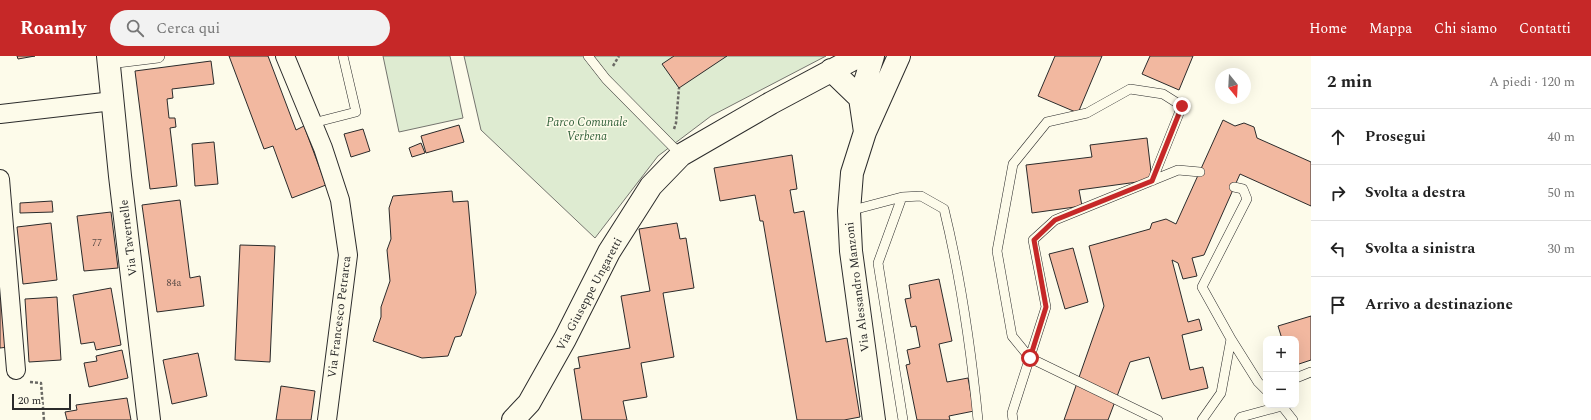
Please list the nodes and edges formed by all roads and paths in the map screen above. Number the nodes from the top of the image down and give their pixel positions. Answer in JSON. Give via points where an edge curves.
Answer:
{"nodes":[{"id":1,"x":158,"y":56,"type":"edge"},
{"id":2,"x":286,"y":56,"type":"edge"},
{"id":3,"x":343,"y":56,"type":"edge"},
{"id":4,"x":588,"y":56,"type":"edge"},
{"id":5,"x":859,"y":56,"type":"edge"},
{"id":6,"x":873,"y":56,"type":"edge"},
{"id":7,"x":879,"y":56,"type":"edge"},
{"id":8,"x":899,"y":56,"type":"edge"},
{"id":9,"x":109,"y":59,"type":"edge"},
{"id":10,"x":831,"y":70,"type":"junction"},
{"id":11,"x":888,"y":80,"type":"junction"},
{"id":12,"x":679,"y":88,"type":"dead end"},
{"id":13,"x":860,"y":98,"type":"junction"},
{"id":14,"x":113,"y":101,"type":"junction"},
{"id":15,"x":0,"y":114,"type":"edge"},
{"id":16,"x":313,"y":123,"type":"junction"},
{"id":17,"x":866,"y":132,"type":"junction"},
{"id":18,"x":674,"y":148,"type":"junction"},
{"id":19,"x":1200,"y":172,"type":"dead end"},
{"id":20,"x":0,"y":178,"type":"edge"},
{"id":21,"x":1152,"y":181,"type":"junction"},
{"id":22,"x":1234,"y":187,"type":"dead end"},
{"id":23,"x":902,"y":197,"type":"junction"},
{"id":24,"x":849,"y":212,"type":"junction"},
{"id":25,"x":4,"y":263,"type":"edge"},
{"id":26,"x":1231,"y":339,"type":"junction"},
{"id":27,"x":1030,"y":358,"type":"junction"},
{"id":28,"x":1311,"y":372,"type":"edge"},
{"id":29,"x":22,"y":376,"type":"joint"},
{"id":30,"x":1299,"y":377,"type":"edge"},
{"id":31,"x":1262,"y":382,"type":"edge"},
{"id":32,"x":1274,"y":408,"type":"edge"},
{"id":33,"x":1283,"y":408,"type":"edge"},
{"id":34,"x":44,"y":420,"type":"edge"},
{"id":35,"x":149,"y":420,"type":"edge"},
{"id":36,"x":327,"y":420,"type":"edge"},
{"id":37,"x":513,"y":420,"type":"edge"},
{"id":38,"x":874,"y":420,"type":"edge"},
{"id":39,"x":903,"y":420,"type":"edge"},
{"id":40,"x":978,"y":420,"type":"edge"},
{"id":41,"x":1013,"y":420,"type":"edge"},
{"id":42,"x":1158,"y":420,"type":"edge"},
{"id":43,"x":1202,"y":420,"type":"edge"},
{"id":44,"x":1239,"y":420,"type":"edge"},
{"id":45,"x":1293,"y":420,"type":"edge"}],
"edges":[{"from":1,"to":9,"type":"street"},
{"from":2,"to":16,"type":"street","name":"Via Francesco Petrarca"},
{"from":3,"to":16,"type":"lane","via":[[356,112]]},
{"from":4,"to":18,"type":"lane","via":[[606,79]]},
{"from":5,"to":10,"type":"street","name":"Via Giuseppe Ungaretti"},
{"from":6,"to":13,"type":"street","name":"Via Alessandro Manzoni"},
{"from":7,"to":11,"type":"street"},
{"from":8,"to":11,"type":"street","name":"Via Alessandro Manzoni"},
{"from":9,"to":14,"type":"street","name":"Via Tavernelle"},
{"from":10,"to":13,"type":"street"},
{"from":10,"to":18,"type":"street","name":"Via Giuseppe Ungaretti"},
{"from":11,"to":17,"type":"street","name":"Via Alessandro Manzoni"},
{"from":12,"to":18,"type":"path"},
{"from":13,"to":17,"type":"street","name":"Via Alessandro Manzoni"},
{"from":14,"to":15,"type":"street"},
{"from":14,"to":35,"type":"street","name":"Via Tavernelle"},
{"from":16,"to":36,"type":"street","name":"Via Francesco Petrarca","via":[[340,200],[348,255]]},
{"from":17,"to":24,"type":"street","name":"Via Alessandro Manzoni","via":[[852,173]]},
{"from":18,"to":37,"type":"street","name":"Via Giuseppe Ungaretti","via":[[609,252],[529,403]]},
{"from":19,"to":21,"type":"lane","via":[[1178,170]]},
{"from":20,"to":25,"type":"street"},
{"from":21,"to":27,"type":"lane","via":[[1055,220],[1034,240],[1046,307]]},
{"from":21,"to":27,"type":"lane","via":[[1182,106],[1163,94],[1130,89],[1087,113],[1047,122],[1013,164],[997,251],[1012,336]]},
{"from":22,"to":26,"type":"lane","via":[[1243,189],[1247,199],[1202,286]]},
{"from":23,"to":24,"type":"lane"},
{"from":23,"to":39,"type":"lane","via":[[878,263]]},
{"from":23,"to":40,"type":"lane","via":[[921,196],[944,209],[954,247]]},
{"from":24,"to":38,"type":"street","name":"Via Alessandro Manzoni","via":[[851,251]]},
{"from":25,"to":29,"type":"street"},
{"from":26,"to":31,"type":"lane"},
{"from":26,"to":43,"type":"lane","via":[[1221,393]]},
{"from":27,"to":41,"type":"lane","via":[[1012,413]]},
{"from":27,"to":42,"type":"lane"},
{"from":28,"to":30,"type":"lane"},
{"from":29,"to":34,"type":"path","via":[[41,383]]},
{"from":32,"to":44,"type":"lane","via":[[1241,417]]},
{"from":33,"to":45,"type":"lane"}]}
